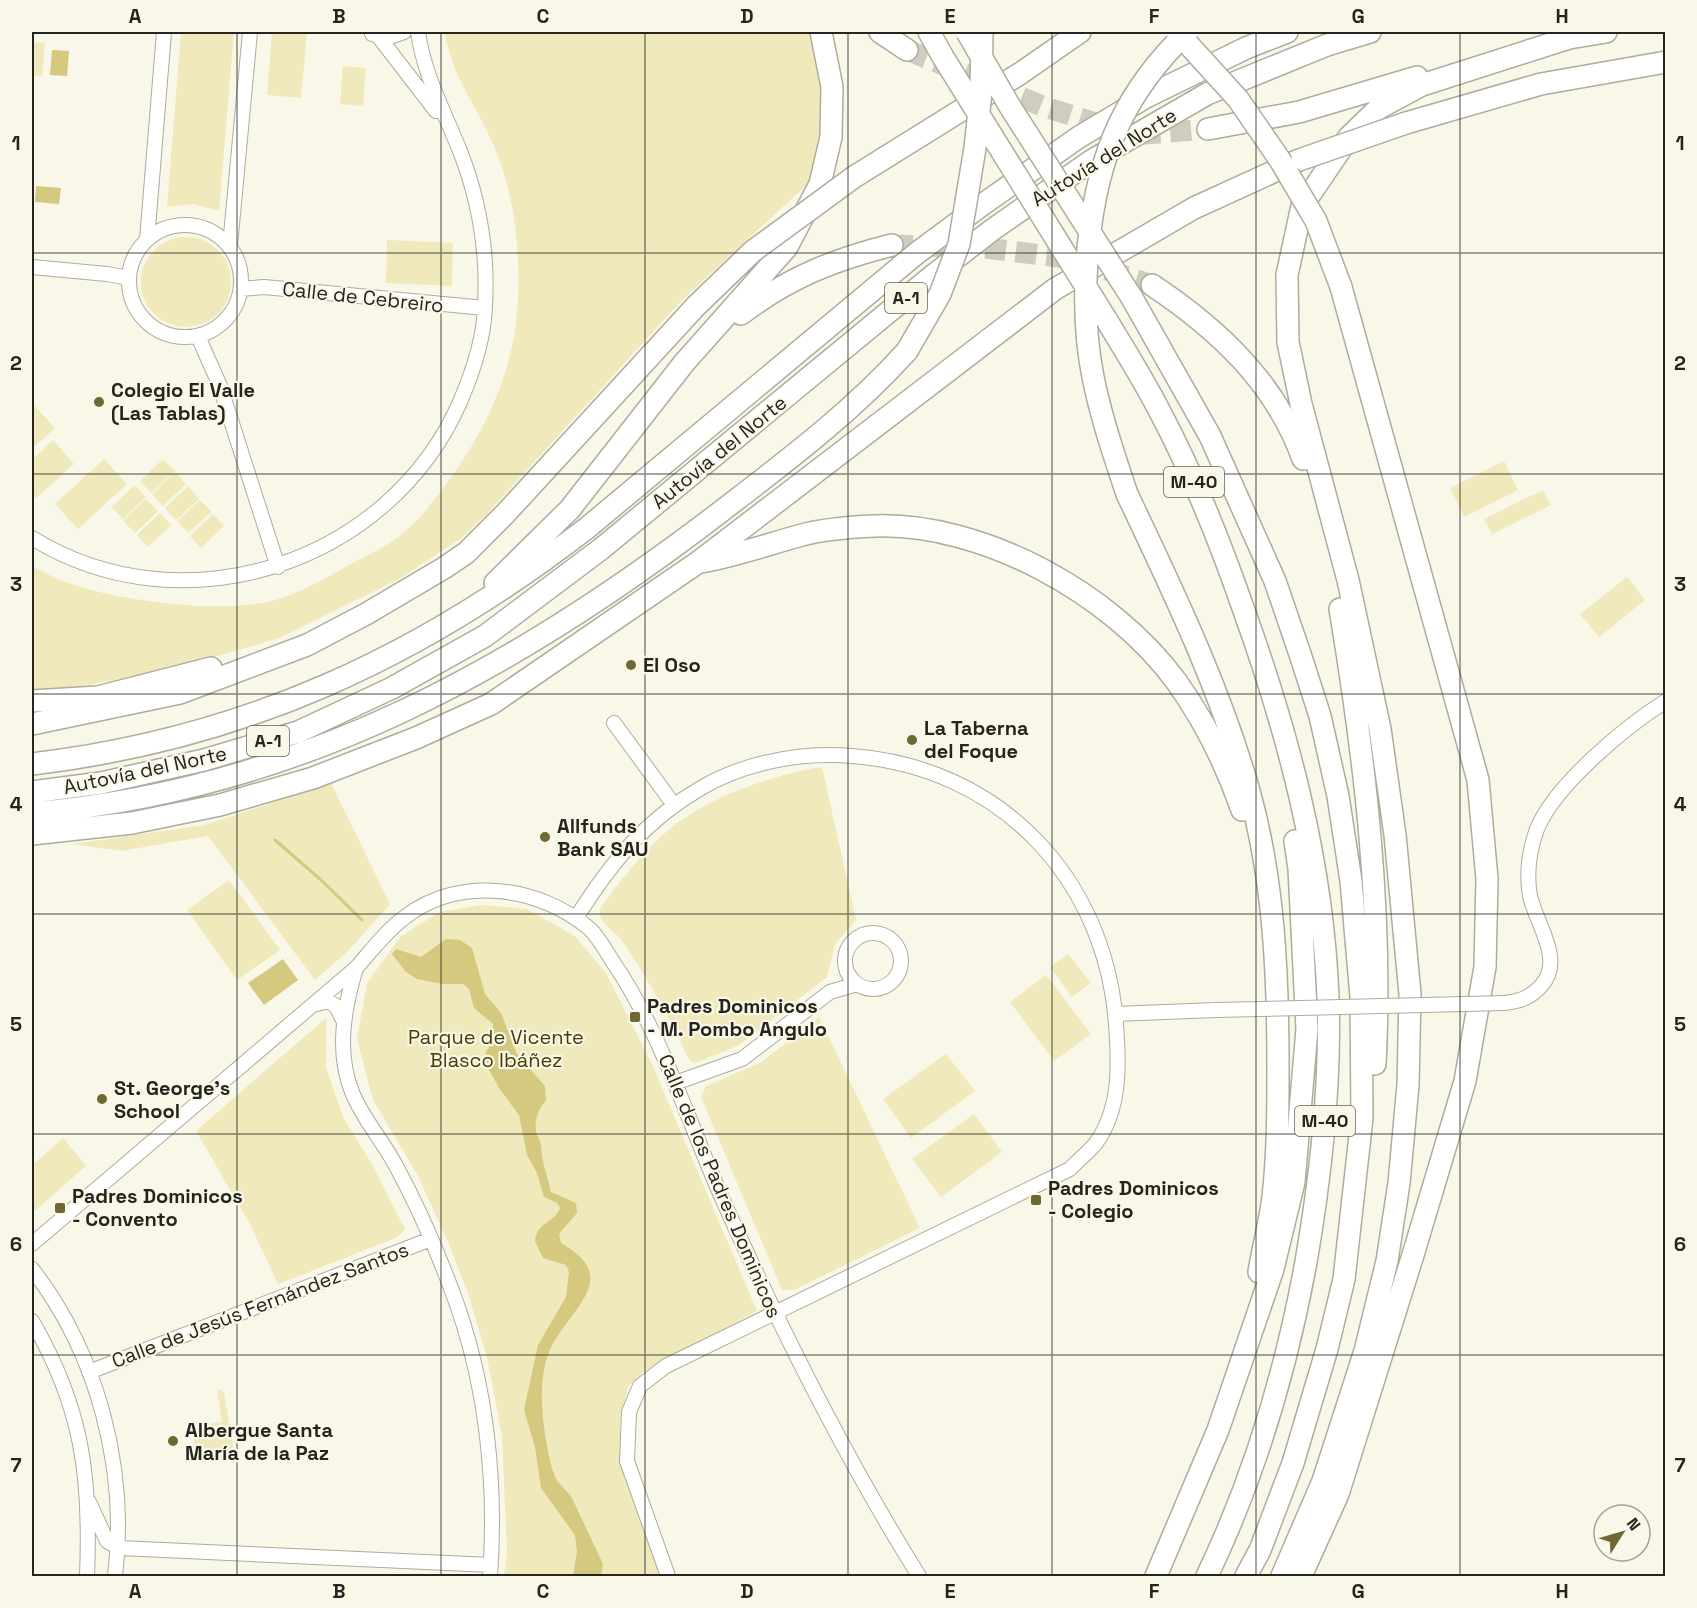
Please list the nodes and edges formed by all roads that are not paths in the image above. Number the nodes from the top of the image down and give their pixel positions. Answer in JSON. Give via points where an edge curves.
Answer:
{"nodes":[{"id":1,"x":164,"y":32,"type":"edge"},
{"id":2,"x":250,"y":32,"type":"edge"},
{"id":3,"x":404,"y":32,"type":"edge"},
{"id":4,"x":418,"y":32,"type":"edge"},
{"id":5,"x":821,"y":32,"type":"edge"},
{"id":6,"x":880,"y":32,"type":"edge"},
{"id":7,"x":929,"y":32,"type":"edge"},
{"id":8,"x":972,"y":32,"type":"edge"},
{"id":9,"x":1080,"y":32,"type":"edge"},
{"id":10,"x":1177,"y":32,"type":"edge"},
{"id":11,"x":1187,"y":32,"type":"edge"},
{"id":12,"x":1287,"y":32,"type":"edge"},
{"id":13,"x":1370,"y":32,"type":"edge"},
{"id":14,"x":1606,"y":32,"type":"edge"},
{"id":15,"x":372,"y":33,"type":"edge"},
{"id":16,"x":1569,"y":38,"type":"junction"},
{"id":17,"x":907,"y":50,"type":"tunnel mouth"},
{"id":18,"x":1665,"y":62,"type":"edge"},
{"id":19,"x":448,"y":127,"type":"junction"},
{"id":20,"x":1208,"y":129,"type":"tunnel mouth"},
{"id":21,"x":147,"y":240,"type":"junction"},
{"id":22,"x":892,"y":245,"type":"tunnel mouth"},
{"id":23,"x":230,"y":246,"type":"junction"},
{"id":24,"x":32,"y":267,"type":"edge"},
{"id":25,"x":129,"y":278,"type":"junction"},
{"id":26,"x":1152,"y":285,"type":"tunnel mouth"},
{"id":27,"x":241,"y":290,"type":"junction"},
{"id":28,"x":485,"y":308,"type":"junction"},
{"id":29,"x":198,"y":336,"type":"junction"},
{"id":30,"x":684,"y":363,"type":"junction"},
{"id":31,"x":32,"y":538,"type":"edge"},
{"id":32,"x":697,"y":563,"type":"junction"},
{"id":33,"x":278,"y":567,"type":"junction"},
{"id":34,"x":465,"y":611,"type":"junction"},
{"id":35,"x":306,"y":645,"type":"junction"},
{"id":36,"x":1261,"y":656,"type":"junction"},
{"id":37,"x":32,"y":701,"type":"edge"},
{"id":38,"x":1665,"y":701,"type":"edge"},
{"id":39,"x":614,"y":723,"type":"dead end"},
{"id":40,"x":32,"y":724,"type":"edge"},
{"id":41,"x":32,"y":754,"type":"edge"},
{"id":42,"x":83,"y":758,"type":"junction"},
{"id":43,"x":32,"y":764,"type":"edge"},
{"id":44,"x":32,"y":792,"type":"edge"},
{"id":45,"x":674,"y":805,"type":"junction"},
{"id":46,"x":32,"y":813,"type":"edge"},
{"id":47,"x":32,"y":834,"type":"edge"},
{"id":48,"x":576,"y":918,"type":"junction"},
{"id":49,"x":1272,"y":926,"type":"junction"},
{"id":50,"x":846,"y":965,"type":"junction"},
{"id":51,"x":357,"y":968,"type":"junction"},
{"id":52,"x":857,"y":984,"type":"junction"},
{"id":53,"x":830,"y":992,"type":"junction"},
{"id":54,"x":311,"y":1006,"type":"junction"},
{"id":55,"x":1115,"y":1014,"type":"junction"},
{"id":56,"x":344,"y":1022,"type":"junction"},
{"id":57,"x":675,"y":1083,"type":"junction"},
{"id":58,"x":1362,"y":1118,"type":"junction"},
{"id":59,"x":431,"y":1239,"type":"junction"},
{"id":60,"x":32,"y":1244,"type":"edge"},
{"id":61,"x":32,"y":1269,"type":"edge"},
{"id":62,"x":774,"y":1313,"type":"junction"},
{"id":63,"x":32,"y":1321,"type":"edge"},
{"id":64,"x":1245,"y":1346,"type":"junction"},
{"id":65,"x":89,"y":1372,"type":"junction"},
{"id":66,"x":89,"y":1502,"type":"junction"},
{"id":67,"x":118,"y":1548,"type":"junction"},
{"id":68,"x":490,"y":1571,"type":"edge"},
{"id":69,"x":87,"y":1576,"type":"edge"},
{"id":70,"x":115,"y":1576,"type":"edge"},
{"id":71,"x":668,"y":1576,"type":"edge"},
{"id":72,"x":919,"y":1576,"type":"edge"},
{"id":73,"x":1156,"y":1576,"type":"edge"},
{"id":74,"x":1207,"y":1576,"type":"edge"},
{"id":75,"x":1246,"y":1576,"type":"edge"},
{"id":76,"x":1282,"y":1576,"type":"edge"},
{"id":77,"x":1301,"y":1576,"type":"edge"}],
"edges":[{"from":1,"to":21,"type":"street"},
{"from":2,"to":23,"type":"street"},
{"from":3,"to":15,"type":"street","via":[[390,37]]},
{"from":4,"to":19,"type":"street","via":[[431,88]]},
{"from":5,"to":30,"type":"highway","via":[[832,87],[831,137],[820,184],[787,247]]},
{"from":6,"to":17,"type":"highway"},
{"from":7,"to":36,"type":"highway","number":"M-40","bridge":true,"via":[[1159,411],[1195,484]]},
{"from":8,"to":46,"type":"highway","bridge":true,"via":[[981,92],[959,244],[940,294],[907,351],[872,390],[825,432],[644,571],[492,667],[394,717],[305,754],[205,786]]},
{"from":8,"to":58,"type":"highway","number":"M-40","bridge":true,"via":[[1009,105],[1132,298],[1210,436],[1275,581],[1320,716],[1338,796],[1351,881],[1361,997]]},
{"from":9,"to":35,"type":"highway","bridge":true,"via":[[854,177],[753,251],[696,306],[466,553],[411,589]]},
{"from":10,"to":77,"type":"highway","bridge":true,"via":[[1238,99],[1280,160],[1316,220],[1341,287],[1478,780],[1487,879],[1485,967],[1465,1082],[1338,1494]]},
{"from":11,"to":49,"type":"highway","bridge":true,"via":[[1163,55],[1119,123],[1094,206],[1087,318],[1093,374],[1106,431],[1127,494],[1203,659],[1250,794],[1264,859]]},
{"from":12,"to":34,"type":"highway","name":"Autovía del Norte","number":"A-1","via":[[1146,97],[988,201],[917,253],[536,568]]},
{"from":13,"to":44,"type":"highway","name":"Autovía del Norte","number":"A-1","via":[[1207,94],[1091,161],[931,277],[601,549],[485,636],[392,688],[298,732],[204,760],[101,783]]},
{"from":14,"to":16,"type":"highway"},
{"from":15,"to":19,"type":"street"},
{"from":16,"to":20,"type":"highway","via":[[1493,54],[1299,112]]},
{"from":16,"to":76,"type":"highway","via":[[1422,85],[1379,108],[1349,137],[1302,207],[1287,275],[1288,342],[1348,580],[1380,729],[1410,994],[1408,1085],[1387,1261],[1365,1351],[1323,1481]]},
{"from":18,"to":32,"type":"highway","bridge":true,"via":[[1541,84],[1406,123],[1302,159],[1194,208],[1055,289]]},
{"from":19,"to":28,"type":"street","via":[[468,171],[481,218]]},
{"from":21,"to":23,"type":"street","via":[[162,229],[180,224],[216,233]]},
{"from":21,"to":25,"type":"street","via":[[132,264]]},
{"from":22,"to":30,"type":"highway","via":[[820,266],[765,297]]},
{"from":23,"to":27,"type":"street","via":[[242,274]]},
{"from":24,"to":25,"type":"street"},
{"from":25,"to":29,"type":"street","via":[[135,303],[150,324],[173,335]]},
{"from":26,"to":58,"type":"highway","via":[[1193,312],[1233,348],[1266,387],[1294,433],[1316,496],[1336,579],[1358,716],[1371,837],[1379,990],[1373,1103]]},
{"from":27,"to":28,"type":"street","name":"Calle de Cebreiro","via":[[264,287]]},
{"from":27,"to":29,"type":"street","via":[[227,319]]},
{"from":28,"to":33,"type":"street","via":[[469,382],[450,424],[425,463],[392,500],[348,534]]},
{"from":29,"to":33,"type":"street","via":[[220,386]]},
{"from":30,"to":34,"type":"highway","via":[[570,508]]},
{"from":31,"to":33,"type":"street","via":[[81,562],[140,578],[209,581]]},
{"from":32,"to":47,"type":"highway","via":[[491,704],[416,738],[313,778],[220,805],[132,823]]},
{"from":32,"to":49,"type":"highway","via":[[737,556],[804,534],[875,526],[934,531],[991,546],[1046,569],[1136,637],[1175,680],[1213,739],[1242,808]]},
{"from":34,"to":42,"type":"highway","name":"Autovía del Norte","number":"A-1","via":[[369,668],[288,703],[195,733]]},
{"from":35,"to":37,"type":"highway","via":[[281,645],[98,698]]},
{"from":35,"to":40,"type":"highway","via":[[180,693]]},
{"from":36,"to":64,"type":"highway","via":[[1259,676],[1287,786],[1299,869],[1306,1029],[1294,1182],[1273,1269]]},
{"from":36,"to":74,"type":"highway","number":"M-40","via":[[1302,801],[1316,884],[1328,997],[1326,1101],[1322,1167],[1294,1331],[1259,1454]]},
{"from":38,"to":55,"type":"street","bridge":true,"via":[[1595,757],[1563,791],[1539,826],[1528,862],[1528,877],[1551,959],[1544,983],[1528,998],[1505,1003]]},
{"from":39,"to":45,"type":"street"},
{"from":41,"to":42,"type":"highway"},
{"from":42,"to":43,"type":"highway","name":"Autovía del Norte","number":"A-1"},
{"from":45,"to":48,"type":"street","via":[[643,829],[616,858]]},
{"from":45,"to":55,"type":"street","via":[[734,773],[792,757],[831,754],[882,758],[968,787],[1024,828],[1067,877],[1100,942]]},
{"from":48,"to":51,"type":"street","name":"Calle de los Padres Dominicos","via":[[541,899],[512,892],[480,890],[447,895],[407,915],[388,930]]},
{"from":48,"to":57,"type":"street","name":"Calle de los Padres Dominicos","via":[[593,932],[630,986]]},
{"from":49,"to":64,"type":"highway","via":[[1278,992],[1273,1198]]},
{"from":50,"to":52,"type":"street"},
{"from":50,"to":52,"type":"street","via":[[847,950],[864,934],[886,936],[895,943],[901,965],[897,976],[878,988]]},
{"from":50,"to":53,"type":"street"},
{"from":51,"to":54,"type":"street","name":"Calle de los Padres Dominicos"},
{"from":51,"to":56,"type":"street"},
{"from":52,"to":53,"type":"street"},
{"from":53,"to":57,"type":"street","via":[[742,1059]]},
{"from":54,"to":56,"type":"street","via":[[328,1001],[336,1006]]},
{"from":54,"to":60,"type":"street","name":"Calle de los Padres Dominicos"},
{"from":55,"to":62,"type":"street","via":[[1119,1080],[1108,1121],[1096,1143],[1070,1169]]},
{"from":56,"to":59,"type":"street","via":[[342,1048],[352,1092],[396,1166]]},
{"from":57,"to":62,"type":"street","name":"Calle de los Padres Dominicos"},
{"from":58,"to":75,"type":"highway","number":"M-40","via":[[1344,1279],[1328,1349],[1293,1463]]},
{"from":59,"to":65,"type":"street","name":"Calle de Jesús Fernández Santos"},
{"from":59,"to":68,"type":"street","via":[[453,1292],[482,1406],[489,1456]]},
{"from":61,"to":65,"type":"street","via":[[65,1318]]},
{"from":62,"to":71,"type":"street","via":[[666,1366],[640,1386],[633,1403],[627,1461]]},
{"from":62,"to":72,"type":"street","name":"Calle de los Padres Dominicos","via":[[875,1504]]},
{"from":63,"to":66,"type":"street","via":[[72,1407],[86,1467]]},
{"from":64,"to":73,"type":"highway","via":[[1206,1462]]},
{"from":65,"to":67,"type":"street","via":[[106,1423],[115,1476]]},
{"from":66,"to":67,"type":"street","via":[[107,1540]]},
{"from":66,"to":69,"type":"street"},
{"from":67,"to":68,"type":"street"},
{"from":67,"to":70,"type":"street"}]}
